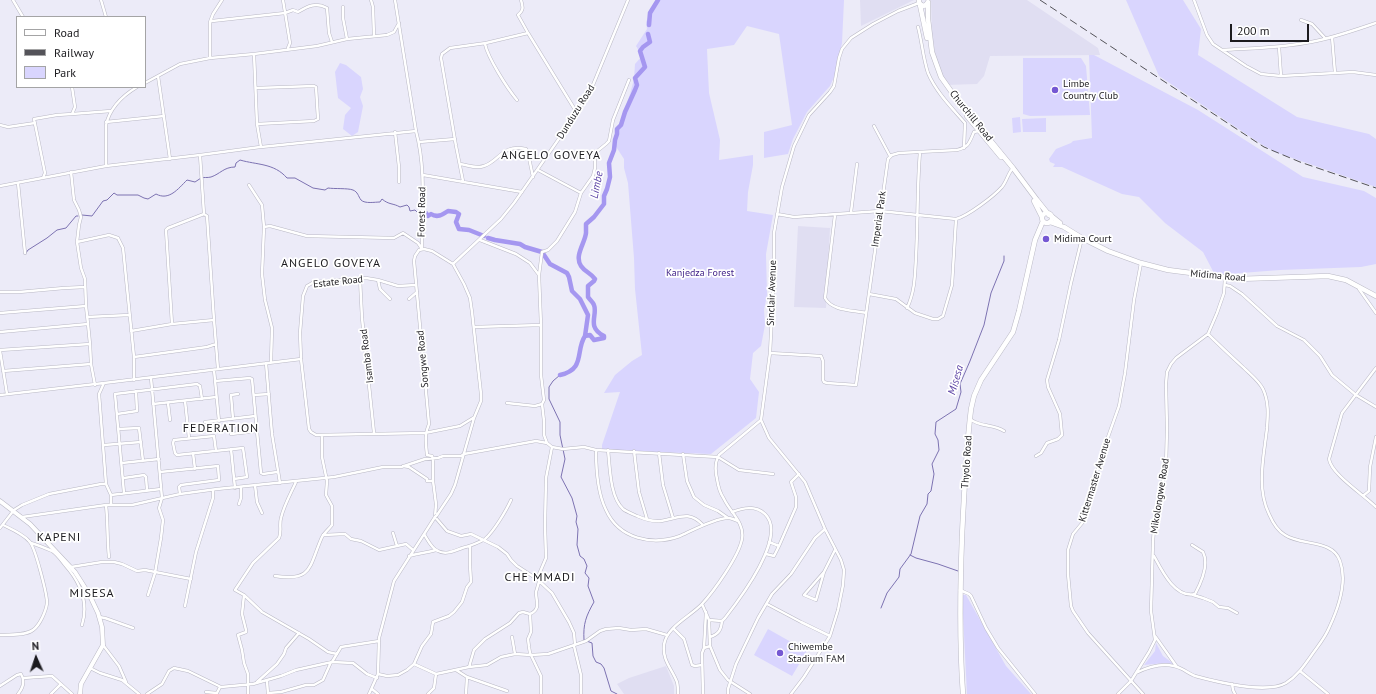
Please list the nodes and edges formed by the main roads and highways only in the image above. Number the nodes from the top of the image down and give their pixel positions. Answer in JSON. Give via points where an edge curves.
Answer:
{"nodes":[{"id":1,"x":919,"y":2,"type":"edge"},
{"id":2,"x":927,"y":2,"type":"edge"},
{"id":3,"x":981,"y":131,"type":"junction"},
{"id":4,"x":1012,"y":168,"type":"junction"},
{"id":5,"x":1050,"y":215,"type":"junction"},
{"id":6,"x":1042,"y":219,"type":"junction"},
{"id":7,"x":1049,"y":222,"type":"junction"},
{"id":8,"x":1064,"y":228,"type":"junction"},
{"id":9,"x":1034,"y":243,"type":"junction"},
{"id":10,"x":1376,"y":296,"type":"edge"},
{"id":11,"x":0,"y":501,"type":"edge"},
{"id":12,"x":80,"y":694,"type":"edge"},
{"id":13,"x":963,"y":694,"type":"edge"}],
"edges":[{"from":1,"to":2,"type":"main road","name":"Churchill Road","via":[[924,6]]},
{"from":1,"to":3,"type":"main road","name":"Churchill Road","via":[[939,78],[956,103]]},
{"from":2,"to":3,"type":"main road","name":"Churchill Road","via":[[930,41],[937,68],[946,85]]},
{"from":3,"to":4,"type":"main road","name":"Churchill Road"},
{"from":4,"to":5,"type":"main road","name":"Churchill Road"},
{"from":4,"to":6,"type":"main road","name":"Churchill Road","via":[[1035,201]]},
{"from":5,"to":6,"type":"main road","via":[[1046,214]]},
{"from":5,"to":7,"type":"main road","via":[[1052,218]]},
{"from":5,"to":8,"type":"main road","name":"Midima Road"},
{"from":6,"to":7,"type":"main road","via":[[1046,223]]},
{"from":6,"to":9,"type":"main road","name":"Thyolo Road"},
{"from":7,"to":8,"type":"main road","name":"Midima Road"},
{"from":7,"to":9,"type":"main road","name":"Thyolo Road"},
{"from":8,"to":10,"type":"main road","name":"Midima Road","via":[[1108,251],[1168,270],[1251,279],[1328,276],[1346,280]]},
{"from":9,"to":13,"type":"main road","name":"Thyolo Road","via":[[1012,332],[981,380],[974,396],[970,418],[960,589]]},
{"from":11,"to":12,"type":"main road","via":[[30,524],[71,567],[89,594],[99,617],[103,645],[81,686]]}]}
